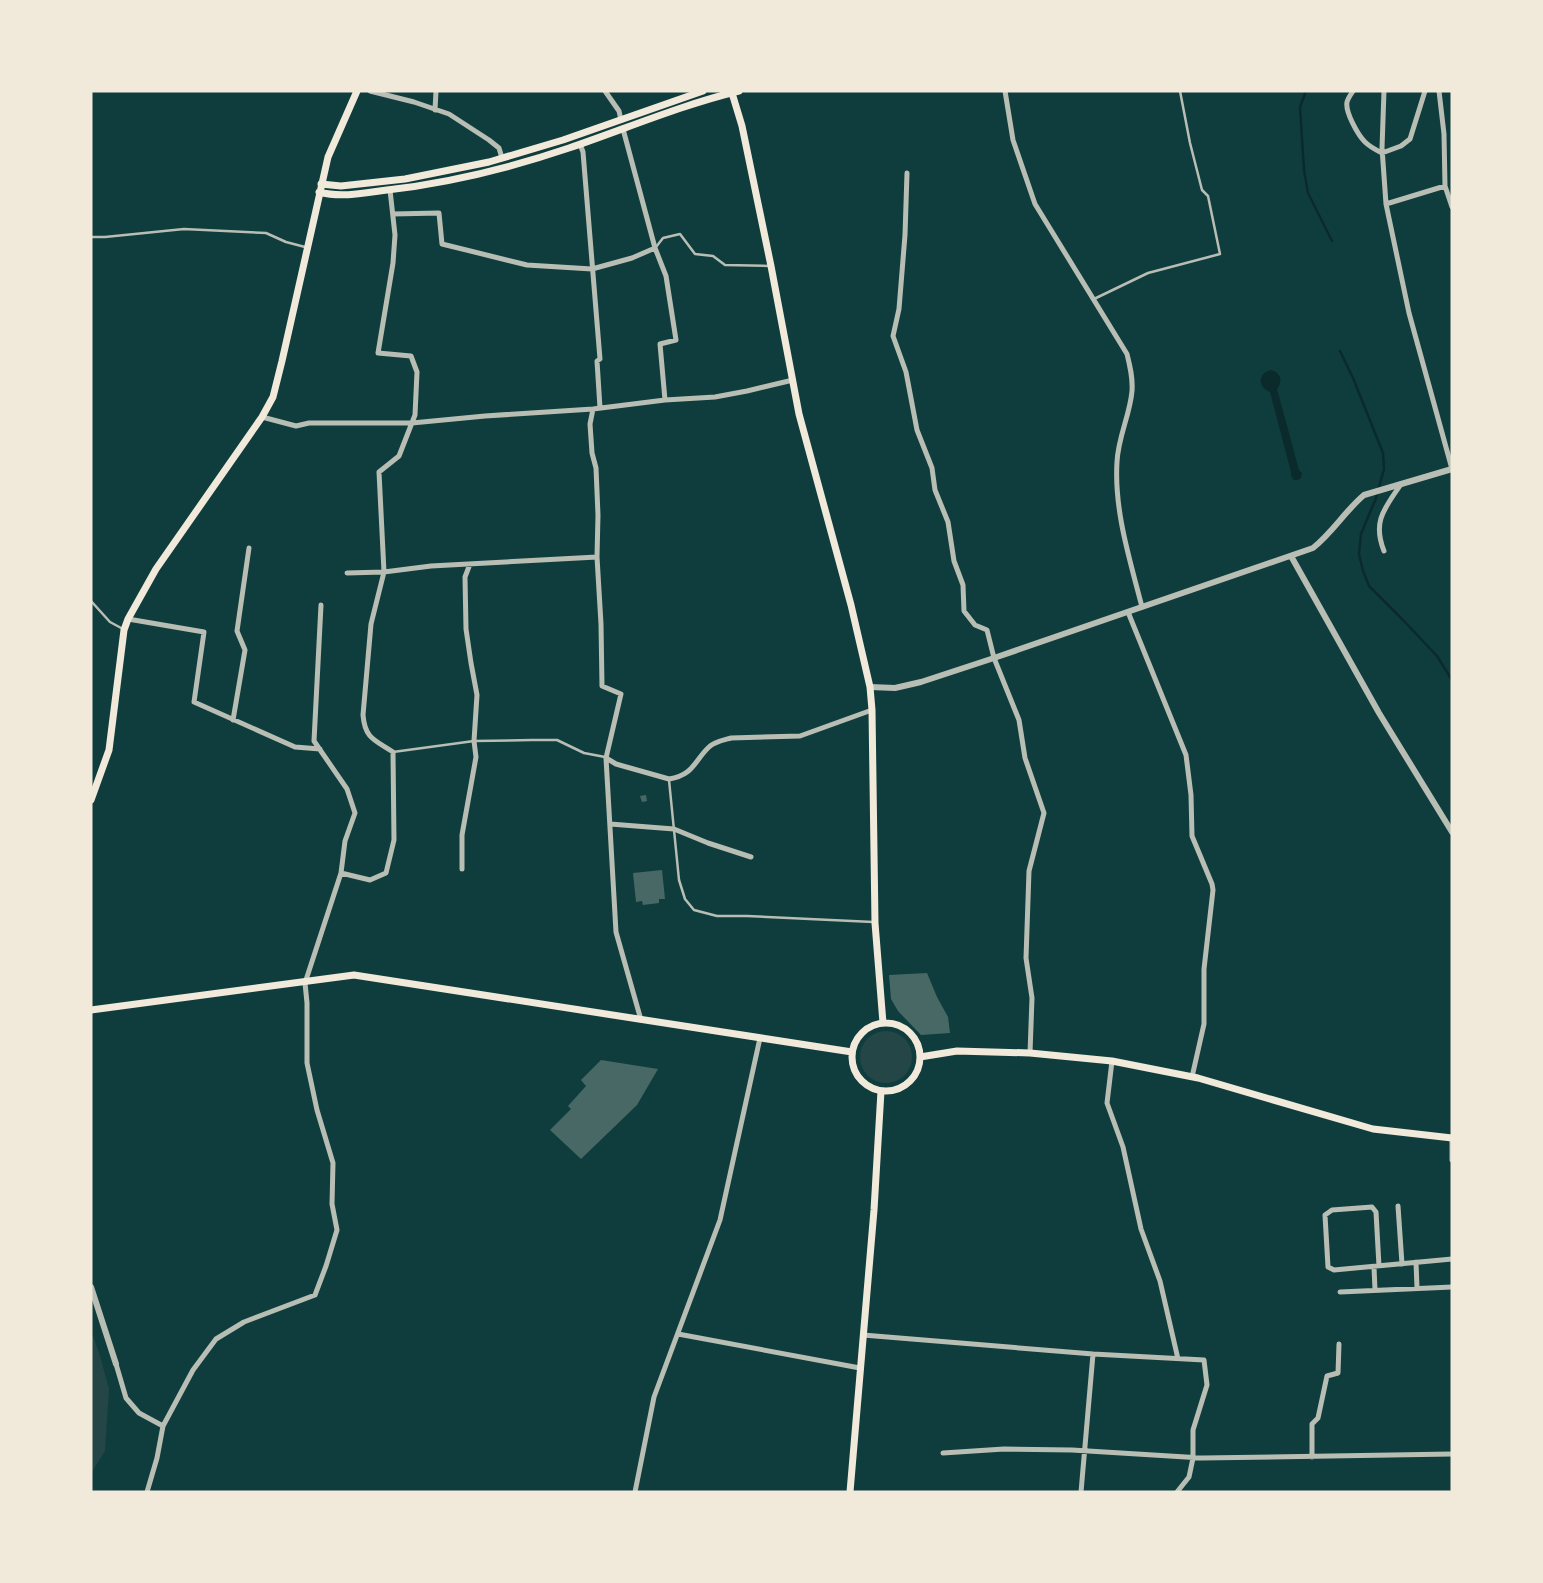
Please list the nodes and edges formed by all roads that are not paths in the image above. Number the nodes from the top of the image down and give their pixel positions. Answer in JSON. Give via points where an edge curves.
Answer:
{"nodes":[{"id":1,"x":357,"y":91,"type":"edge"},
{"id":2,"x":370,"y":91,"type":"edge"},
{"id":3,"x":436,"y":91,"type":"edge"},
{"id":4,"x":605,"y":91,"type":"edge"},
{"id":5,"x":703,"y":91,"type":"edge"},
{"id":6,"x":1005,"y":91,"type":"edge"},
{"id":7,"x":1180,"y":91,"type":"edge"},
{"id":8,"x":1353,"y":91,"type":"edge"},
{"id":9,"x":1384,"y":91,"type":"edge"},
{"id":10,"x":1425,"y":91,"type":"edge"},
{"id":11,"x":1439,"y":91,"type":"edge"},
{"id":12,"x":734,"y":92,"type":"edge"},
{"id":13,"x":435,"y":110,"type":"junction"},
{"id":14,"x":621,"y":120,"type":"junction"},
{"id":15,"x":623,"y":129,"type":"junction"},
{"id":16,"x":580,"y":144,"type":"junction"},
{"id":17,"x":1382,"y":152,"type":"junction"},
{"id":18,"x":502,"y":158,"type":"junction"},
{"id":19,"x":907,"y":173,"type":"dead end"},
{"id":20,"x":321,"y":184,"type":"junction"},
{"id":21,"x":1445,"y":186,"type":"junction"},
{"id":22,"x":390,"y":190,"type":"junction"},
{"id":23,"x":319,"y":192,"type":"junction"},
{"id":24,"x":1386,"y":204,"type":"junction"},
{"id":25,"x":1452,"y":206,"type":"edge"},
{"id":26,"x":393,"y":214,"type":"junction"},
{"id":27,"x":91,"y":237,"type":"edge"},
{"id":28,"x":307,"y":247,"type":"junction"},
{"id":29,"x":655,"y":248,"type":"junction"},
{"id":30,"x":771,"y":266,"type":"junction"},
{"id":31,"x":592,"y":269,"type":"junction"},
{"id":32,"x":1093,"y":300,"type":"junction"},
{"id":33,"x":793,"y":380,"type":"junction"},
{"id":34,"x":665,"y":400,"type":"junction"},
{"id":35,"x":593,"y":408,"type":"junction"},
{"id":36,"x":600,"y":408,"type":"junction"},
{"id":37,"x":262,"y":417,"type":"junction"},
{"id":38,"x":412,"y":424,"type":"junction"},
{"id":39,"x":1452,"y":469,"type":"edge"},
{"id":40,"x":1401,"y":484,"type":"junction"},
{"id":41,"x":249,"y":548,"type":"dead end"},
{"id":42,"x":1384,"y":551,"type":"dead end"},
{"id":43,"x":597,"y":556,"type":"junction"},
{"id":44,"x":1291,"y":556,"type":"junction"},
{"id":45,"x":470,"y":564,"type":"junction"},
{"id":46,"x":384,"y":572,"type":"junction"},
{"id":47,"x":347,"y":573,"type":"dead end"},
{"id":48,"x":91,"y":601,"type":"edge"},
{"id":49,"x":321,"y":604,"type":"dead end"},
{"id":50,"x":1142,"y":608,"type":"junction"},
{"id":51,"x":1128,"y":612,"type":"junction"},
{"id":52,"x":128,"y":620,"type":"junction"},
{"id":53,"x":124,"y":630,"type":"junction"},
{"id":54,"x":994,"y":658,"type":"junction"},
{"id":55,"x":870,"y":687,"type":"junction"},
{"id":56,"x":872,"y":710,"type":"junction"},
{"id":57,"x":233,"y":720,"type":"junction"},
{"id":58,"x":474,"y":741,"type":"junction"},
{"id":59,"x":320,"y":749,"type":"junction"},
{"id":60,"x":393,"y":752,"type":"junction"},
{"id":61,"x":606,"y":758,"type":"junction"},
{"id":62,"x":669,"y":778,"type":"junction"},
{"id":63,"x":91,"y":800,"type":"edge"},
{"id":64,"x":610,"y":824,"type":"junction"},
{"id":65,"x":674,"y":828,"type":"junction"},
{"id":66,"x":1452,"y":832,"type":"edge"},
{"id":67,"x":751,"y":857,"type":"dead end"},
{"id":68,"x":462,"y":869,"type":"dead end"},
{"id":69,"x":341,"y":873,"type":"junction"},
{"id":70,"x":875,"y":922,"type":"junction"},
{"id":71,"x":305,"y":983,"type":"junction"},
{"id":72,"x":91,"y":1010,"type":"edge"},
{"id":73,"x":641,"y":1020,"type":"junction"},
{"id":74,"x":883,"y":1023,"type":"junction"},
{"id":75,"x":760,"y":1038,"type":"junction"},
{"id":76,"x":852,"y":1052,"type":"junction"},
{"id":77,"x":1030,"y":1053,"type":"junction"},
{"id":78,"x":920,"y":1057,"type":"junction"},
{"id":79,"x":1112,"y":1061,"type":"junction"},
{"id":80,"x":1192,"y":1077,"type":"junction"},
{"id":81,"x":881,"y":1091,"type":"junction"},
{"id":82,"x":1452,"y":1138,"type":"edge"},
{"id":83,"x":1452,"y":1160,"type":"edge"},
{"id":84,"x":1398,"y":1206,"type":"dead end"},
{"id":85,"x":1452,"y":1259,"type":"edge"},
{"id":86,"x":1416,"y":1262,"type":"junction"},
{"id":87,"x":1402,"y":1264,"type":"junction"},
{"id":88,"x":1376,"y":1266,"type":"junction"},
{"id":89,"x":1452,"y":1286,"type":"edge"},
{"id":90,"x":91,"y":1287,"type":"edge"},
{"id":91,"x":1417,"y":1288,"type":"junction"},
{"id":92,"x":1375,"y":1290,"type":"junction"},
{"id":93,"x":1340,"y":1292,"type":"dead end"},
{"id":94,"x":678,"y":1334,"type":"junction"},
{"id":95,"x":863,"y":1335,"type":"junction"},
{"id":96,"x":1339,"y":1344,"type":"dead end"},
{"id":97,"x":1093,"y":1354,"type":"junction"},
{"id":98,"x":1178,"y":1359,"type":"junction"},
{"id":99,"x":116,"y":1364,"type":"joint"},
{"id":100,"x":860,"y":1368,"type":"junction"},
{"id":101,"x":163,"y":1426,"type":"junction"},
{"id":102,"x":1084,"y":1450,"type":"junction"},
{"id":103,"x":943,"y":1453,"type":"dead end"},
{"id":104,"x":1452,"y":1454,"type":"edge"},
{"id":105,"x":1312,"y":1457,"type":"junction"},
{"id":106,"x":1193,"y":1458,"type":"junction"},
{"id":107,"x":147,"y":1492,"type":"edge"},
{"id":108,"x":635,"y":1492,"type":"edge"},
{"id":109,"x":850,"y":1492,"type":"edge"},
{"id":110,"x":1081,"y":1492,"type":"edge"},
{"id":111,"x":1177,"y":1492,"type":"edge"}],
"edges":[{"from":1,"to":20,"type":"main road","via":[[328,157]]},
{"from":2,"to":13,"type":"street"},
{"from":3,"to":13,"type":"street"},
{"from":4,"to":14,"type":"street","via":[[619,111]]},
{"from":5,"to":14,"type":"main road"},
{"from":6,"to":32,"type":"street","via":[[1013,140],[1036,204]]},
{"from":7,"to":32,"type":"lane","via":[[1190,143],[1202,190],[1208,196],[1220,254],[1148,273]]},
{"from":8,"to":17,"type":"street","via":[[1347,101],[1350,118],[1363,140]]},
{"from":9,"to":17,"type":"street"},
{"from":10,"to":17,"type":"street","via":[[1410,139],[1401,146]]},
{"from":11,"to":21,"type":"street"},
{"from":12,"to":15,"type":"main road","via":[[696,102]]},
{"from":12,"to":30,"type":"main road"},
{"from":13,"to":18,"type":"street","via":[[449,114],[489,140],[499,148]]},
{"from":14,"to":18,"type":"main road"},
{"from":15,"to":16,"type":"main road"},
{"from":15,"to":29,"type":"street"},
{"from":16,"to":22,"type":"main road","via":[[491,170]]},
{"from":16,"to":31,"type":"street"},
{"from":17,"to":24,"type":"street"},
{"from":18,"to":20,"type":"main road","via":[[405,179],[341,186]]},
{"from":19,"to":54,"type":"street","via":[[899,309],[893,336],[906,372],[917,430],[948,522],[954,561],[963,585],[964,611],[975,625],[987,630]]},
{"from":20,"to":23,"type":"main road"},
{"from":21,"to":24,"type":"street"},
{"from":21,"to":25,"type":"street"},
{"from":22,"to":23,"type":"main road","via":[[342,195]]},
{"from":22,"to":26,"type":"street"},
{"from":23,"to":28,"type":"main road"},
{"from":24,"to":39,"type":"street","via":[[1409,313]]},
{"from":26,"to":31,"type":"street","via":[[439,213],[442,244],[527,266]]},
{"from":26,"to":38,"type":"street","via":[[392,263],[378,353],[411,356],[417,372],[416,415]]},
{"from":27,"to":28,"type":"lane","via":[[184,229],[266,233]]},
{"from":28,"to":37,"type":"main road","via":[[276,388]]},
{"from":29,"to":30,"type":"lane","via":[[663,238],[680,234],[695,254],[713,256],[725,265]]},
{"from":29,"to":31,"type":"street"},
{"from":29,"to":34,"type":"street","via":[[666,276],[676,340],[660,344]]},
{"from":30,"to":33,"type":"main road"},
{"from":31,"to":36,"type":"street","via":[[600,359],[596,362]]},
{"from":32,"to":50,"type":"street","via":[[1127,354],[1133,380],[1117,460],[1116,490],[1126,548]]},
{"from":33,"to":34,"type":"street","via":[[715,396]]},
{"from":33,"to":55,"type":"main road"},
{"from":34,"to":36,"type":"street"},
{"from":35,"to":36,"type":"street"},
{"from":35,"to":38,"type":"street"},
{"from":35,"to":43,"type":"street","via":[[590,424],[596,468]]},
{"from":37,"to":38,"type":"street","via":[[296,426],[309,423]]},
{"from":37,"to":52,"type":"main road","via":[[156,569]]},
{"from":38,"to":46,"type":"street","via":[[399,456],[379,472]]},
{"from":39,"to":40,"type":"street"},
{"from":40,"to":42,"type":"street","via":[[1383,511],[1379,525]]},
{"from":40,"to":44,"type":"street","via":[[1364,495],[1314,548]]},
{"from":41,"to":57,"type":"street","via":[[237,631],[245,650]]},
{"from":43,"to":45,"type":"street"},
{"from":43,"to":61,"type":"street","via":[[602,686],[621,694]]},
{"from":44,"to":50,"type":"street"},
{"from":44,"to":66,"type":"street","via":[[1379,712]]},
{"from":45,"to":46,"type":"street"},
{"from":45,"to":58,"type":"street","via":[[465,577],[466,629],[478,695]]},
{"from":46,"to":47,"type":"street"},
{"from":46,"to":60,"type":"street","via":[[371,624],[363,715],[369,736]]},
{"from":48,"to":53,"type":"lane","via":[[110,622]]},
{"from":49,"to":59,"type":"street","via":[[314,741]]},
{"from":50,"to":51,"type":"street"},
{"from":51,"to":54,"type":"street"},
{"from":51,"to":80,"type":"street","via":[[1186,755],[1192,836],[1213,890],[1204,969],[1204,1024]]},
{"from":52,"to":53,"type":"main road"},
{"from":52,"to":57,"type":"street","via":[[204,632],[194,702]]},
{"from":53,"to":63,"type":"main road","via":[[110,750]]},
{"from":54,"to":55,"type":"street","via":[[895,688]]},
{"from":54,"to":77,"type":"street","via":[[1019,720],[1025,758],[1044,813],[1029,871],[1026,958],[1032,998]]},
{"from":55,"to":56,"type":"main road"},
{"from":56,"to":62,"type":"street","via":[[800,736],[720,741],[710,746],[683,775]]},
{"from":56,"to":70,"type":"main road"},
{"from":57,"to":59,"type":"street","via":[[295,747]]},
{"from":58,"to":60,"type":"lane"},
{"from":58,"to":61,"type":"lane","via":[[557,740],[584,753]]},
{"from":58,"to":68,"type":"street","via":[[476,757],[462,836]]},
{"from":59,"to":69,"type":"street","via":[[347,790],[355,813],[345,842]]},
{"from":60,"to":69,"type":"street","via":[[394,840],[386,873],[370,880]]},
{"from":61,"to":62,"type":"street","via":[[616,764]]},
{"from":61,"to":64,"type":"street"},
{"from":62,"to":65,"type":"lane"},
{"from":64,"to":65,"type":"street"},
{"from":64,"to":73,"type":"street","via":[[616,932]]},
{"from":65,"to":67,"type":"street"},
{"from":65,"to":70,"type":"lane","via":[[679,880],[685,899],[694,910],[717,916]]},
{"from":69,"to":71,"type":"street"},
{"from":70,"to":74,"type":"main road"},
{"from":71,"to":72,"type":"main road"},
{"from":71,"to":73,"type":"main road","via":[[354,976]]},
{"from":71,"to":101,"type":"street","via":[[307,1063],[333,1163],[332,1204],[337,1230],[326,1266],[315,1295],[244,1322],[216,1339],[193,1370]]},
{"from":73,"to":75,"type":"main road"},
{"from":74,"to":76,"type":"main road","via":[[862,1032]]},
{"from":74,"to":78,"type":"main road","via":[[904,1028],[913,1036]]},
{"from":75,"to":76,"type":"main road"},
{"from":75,"to":94,"type":"street","via":[[720,1220]]},
{"from":76,"to":81,"type":"main road","via":[[852,1062],[862,1082]]},
{"from":77,"to":78,"type":"main road","via":[[957,1052]]},
{"from":77,"to":79,"type":"main road"},
{"from":78,"to":81,"type":"main road","via":[[915,1074],[904,1086],[893,1091]]},
{"from":79,"to":80,"type":"main road"},
{"from":79,"to":98,"type":"street","via":[[1107,1103],[1123,1147],[1141,1229],[1160,1281]]},
{"from":80,"to":82,"type":"main road","via":[[1373,1129]]},
{"from":81,"to":95,"type":"main road"},
{"from":82,"to":83,"type":"street"},
{"from":84,"to":87,"type":"street"},
{"from":85,"to":86,"type":"street"},
{"from":86,"to":87,"type":"street"},
{"from":86,"to":91,"type":"street"},
{"from":87,"to":88,"type":"street"},
{"from":88,"to":88,"type":"street","via":[[1334,1270],[1328,1267],[1325,1215],[1332,1210],[1372,1208],[1376,1212]]},
{"from":88,"to":92,"type":"street"},
{"from":89,"to":91,"type":"street"},
{"from":90,"to":99,"type":"street"},
{"from":91,"to":92,"type":"street"},
{"from":92,"to":93,"type":"street"},
{"from":94,"to":100,"type":"street"},
{"from":94,"to":108,"type":"street","via":[[654,1397]]},
{"from":95,"to":97,"type":"street"},
{"from":95,"to":100,"type":"main road"},
{"from":96,"to":105,"type":"street","via":[[1338,1373],[1327,1376],[1318,1418],[1312,1424]]},
{"from":97,"to":98,"type":"street"},
{"from":97,"to":102,"type":"street"},
{"from":98,"to":106,"type":"street","via":[[1204,1360],[1207,1385],[1193,1430]]},
{"from":99,"to":101,"type":"street","via":[[126,1398],[139,1414]]},
{"from":100,"to":109,"type":"main road"},
{"from":101,"to":107,"type":"street"},
{"from":102,"to":103,"type":"street","via":[[1004,1449]]},
{"from":102,"to":106,"type":"street"},
{"from":102,"to":110,"type":"street"},
{"from":104,"to":105,"type":"street"},
{"from":105,"to":106,"type":"street"},
{"from":106,"to":111,"type":"street","via":[[1190,1477]]}]}
